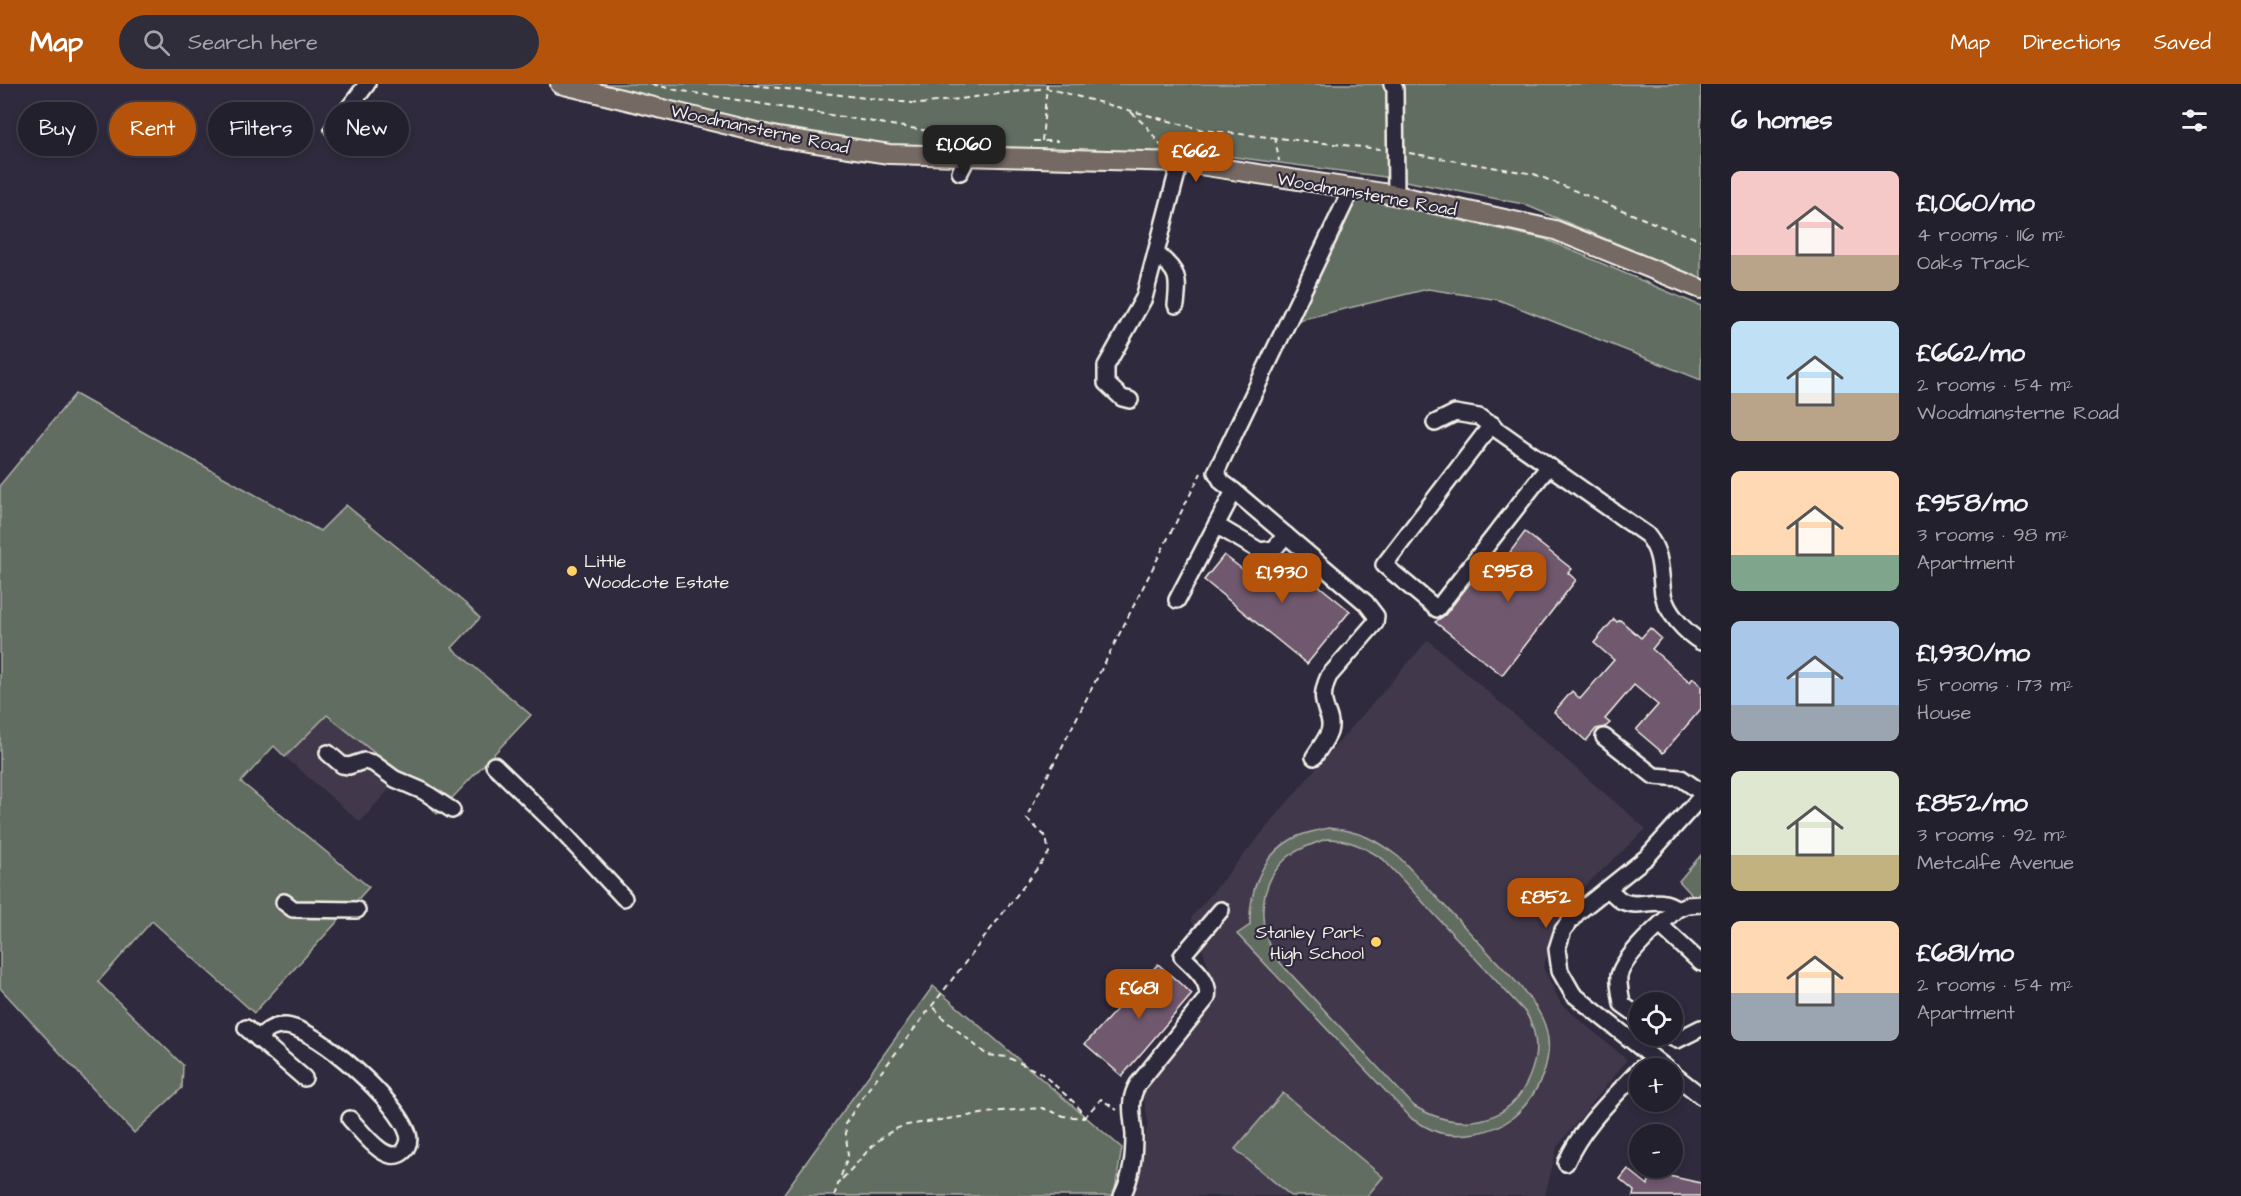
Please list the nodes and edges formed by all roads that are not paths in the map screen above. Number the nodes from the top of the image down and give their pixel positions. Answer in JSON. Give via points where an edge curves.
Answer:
{"nodes":[{"id":1,"x":367,"y":84,"type":"edge"},
{"id":2,"x":560,"y":84,"type":"edge"},
{"id":3,"x":1392,"y":84,"type":"edge"},
{"id":4,"x":353,"y":102,"type":"edge"},
{"id":5,"x":1180,"y":162,"type":"junction"},
{"id":6,"x":1352,"y":188,"type":"junction"},
{"id":7,"x":1396,"y":195,"type":"junction"},
{"id":8,"x":1157,"y":254,"type":"junction"},
{"id":9,"x":1701,"y":289,"type":"edge"},
{"id":10,"x":1176,"y":305,"type":"dead end"},
{"id":11,"x":1130,"y":400,"type":"dead end"},
{"id":12,"x":1435,"y":423,"type":"dead end"},
{"id":13,"x":1491,"y":424,"type":"junction"},
{"id":14,"x":1549,"y":466,"type":"junction"},
{"id":15,"x":1234,"y":491,"type":"junction"},
{"id":16,"x":1216,"y":525,"type":"junction"},
{"id":17,"x":1286,"y":535,"type":"junction"},
{"id":18,"x":1177,"y":600,"type":"dead end"},
{"id":19,"x":1701,"y":642,"type":"edge"},
{"id":20,"x":1604,"y":737,"type":"dead end"},
{"id":21,"x":328,"y":753,"type":"dead end"},
{"id":22,"x":1314,"y":756,"type":"dead end"},
{"id":23,"x":494,"y":765,"type":"dead end"},
{"id":24,"x":1701,"y":794,"type":"edge"},
{"id":25,"x":452,"y":810,"type":"dead end"},
{"id":26,"x":1608,"y":889,"type":"junction"},
{"id":27,"x":624,"y":898,"type":"dead end"},
{"id":28,"x":284,"y":902,"type":"dead end"},
{"id":29,"x":1701,"y":904,"type":"edge"},
{"id":30,"x":1677,"y":909,"type":"junction"},
{"id":31,"x":357,"y":910,"type":"dead end"},
{"id":32,"x":1221,"y":910,"type":"dead end"},
{"id":33,"x":1660,"y":925,"type":"junction"},
{"id":34,"x":1701,"y":963,"type":"edge"},
{"id":35,"x":1629,"y":1009,"type":"edge"},
{"id":36,"x":246,"y":1028,"type":"dead end"},
{"id":37,"x":1701,"y":1028,"type":"edge"},
{"id":38,"x":1683,"y":1037,"type":"edge"},
{"id":39,"x":258,"y":1039,"type":"junction"},
{"id":40,"x":1651,"y":1056,"type":"joint"},
{"id":41,"x":1654,"y":1058,"type":"edge"},
{"id":42,"x":304,"y":1078,"type":"dead end"},
{"id":43,"x":1629,"y":1080,"type":"edge"},
{"id":44,"x":1683,"y":1082,"type":"edge"},
{"id":45,"x":1701,"y":1096,"type":"edge"},
{"id":46,"x":351,"y":1119,"type":"dead end"},
{"id":47,"x":1566,"y":1163,"type":"dead end"},
{"id":48,"x":1122,"y":1196,"type":"edge"}],
"edges":[{"from":1,"to":4,"type":"street"},
{"from":2,"to":5,"type":"main road","name":"Woodmansterne Road","via":[[777,137],[964,165]]},
{"from":3,"to":7,"type":"street"},
{"from":5,"to":6,"type":"main road","name":"Woodmansterne Road"},
{"from":5,"to":8,"type":"street"},
{"from":6,"to":7,"type":"main road","name":"Woodmansterne Road"},
{"from":6,"to":15,"type":"street","via":[[1216,472]]},
{"from":7,"to":9,"type":"main road","name":"Woodmansterne Road","via":[[1555,230]]},
{"from":8,"to":10,"type":"street","via":[[1172,267],[1179,281]]},
{"from":8,"to":11,"type":"street","via":[[1144,298],[1106,366],[1106,383]]},
{"from":12,"to":13,"type":"street","via":[[1455,413],[1479,417]]},
{"from":13,"to":14,"type":"street"},
{"from":13,"to":14,"type":"street","via":[[1384,565],[1437,609]]},
{"from":14,"to":19,"type":"street","via":[[1647,535],[1655,545],[1666,605],[1688,633]]},
{"from":15,"to":16,"type":"street"},
{"from":15,"to":17,"type":"street"},
{"from":16,"to":17,"type":"street","via":[[1260,551],[1274,549]]},
{"from":16,"to":18,"type":"street"},
{"from":17,"to":22,"type":"street","via":[[1376,616],[1375,623],[1329,676],[1322,703],[1329,730]]},
{"from":20,"to":24,"type":"street","via":[[1654,776],[1674,775]]},
{"from":21,"to":25,"type":"street","via":[[342,765],[364,760],[373,763]]},
{"from":23,"to":27,"type":"street"},
{"from":24,"to":26,"type":"street","via":[[1647,857]]},
{"from":26,"to":30,"type":"street","via":[[1622,901],[1665,902]]},
{"from":26,"to":40,"type":"street","via":[[1577,913],[1563,930],[1557,949],[1560,971],[1573,994]]},
{"from":28,"to":31,"type":"street","via":[[293,909]]},
{"from":29,"to":30,"type":"street"},
{"from":30,"to":33,"type":"street"},
{"from":32,"to":48,"type":"street","via":[[1182,956],[1206,981],[1207,998],[1134,1091],[1130,1111],[1133,1163]]},
{"from":33,"to":34,"type":"street"},
{"from":33,"to":35,"type":"street","via":[[1619,976],[1622,1004]]},
{"from":36,"to":39,"type":"street"},
{"from":37,"to":38,"type":"street"},
{"from":39,"to":42,"type":"street"},
{"from":39,"to":46,"type":"street","via":[[272,1028],[284,1026],[298,1029],[327,1046],[380,1095],[406,1129],[409,1144],[399,1154],[384,1153]]},
{"from":40,"to":41,"type":"street"},
{"from":43,"to":47,"type":"street","via":[[1590,1121]]},
{"from":44,"to":45,"type":"street"}]}
